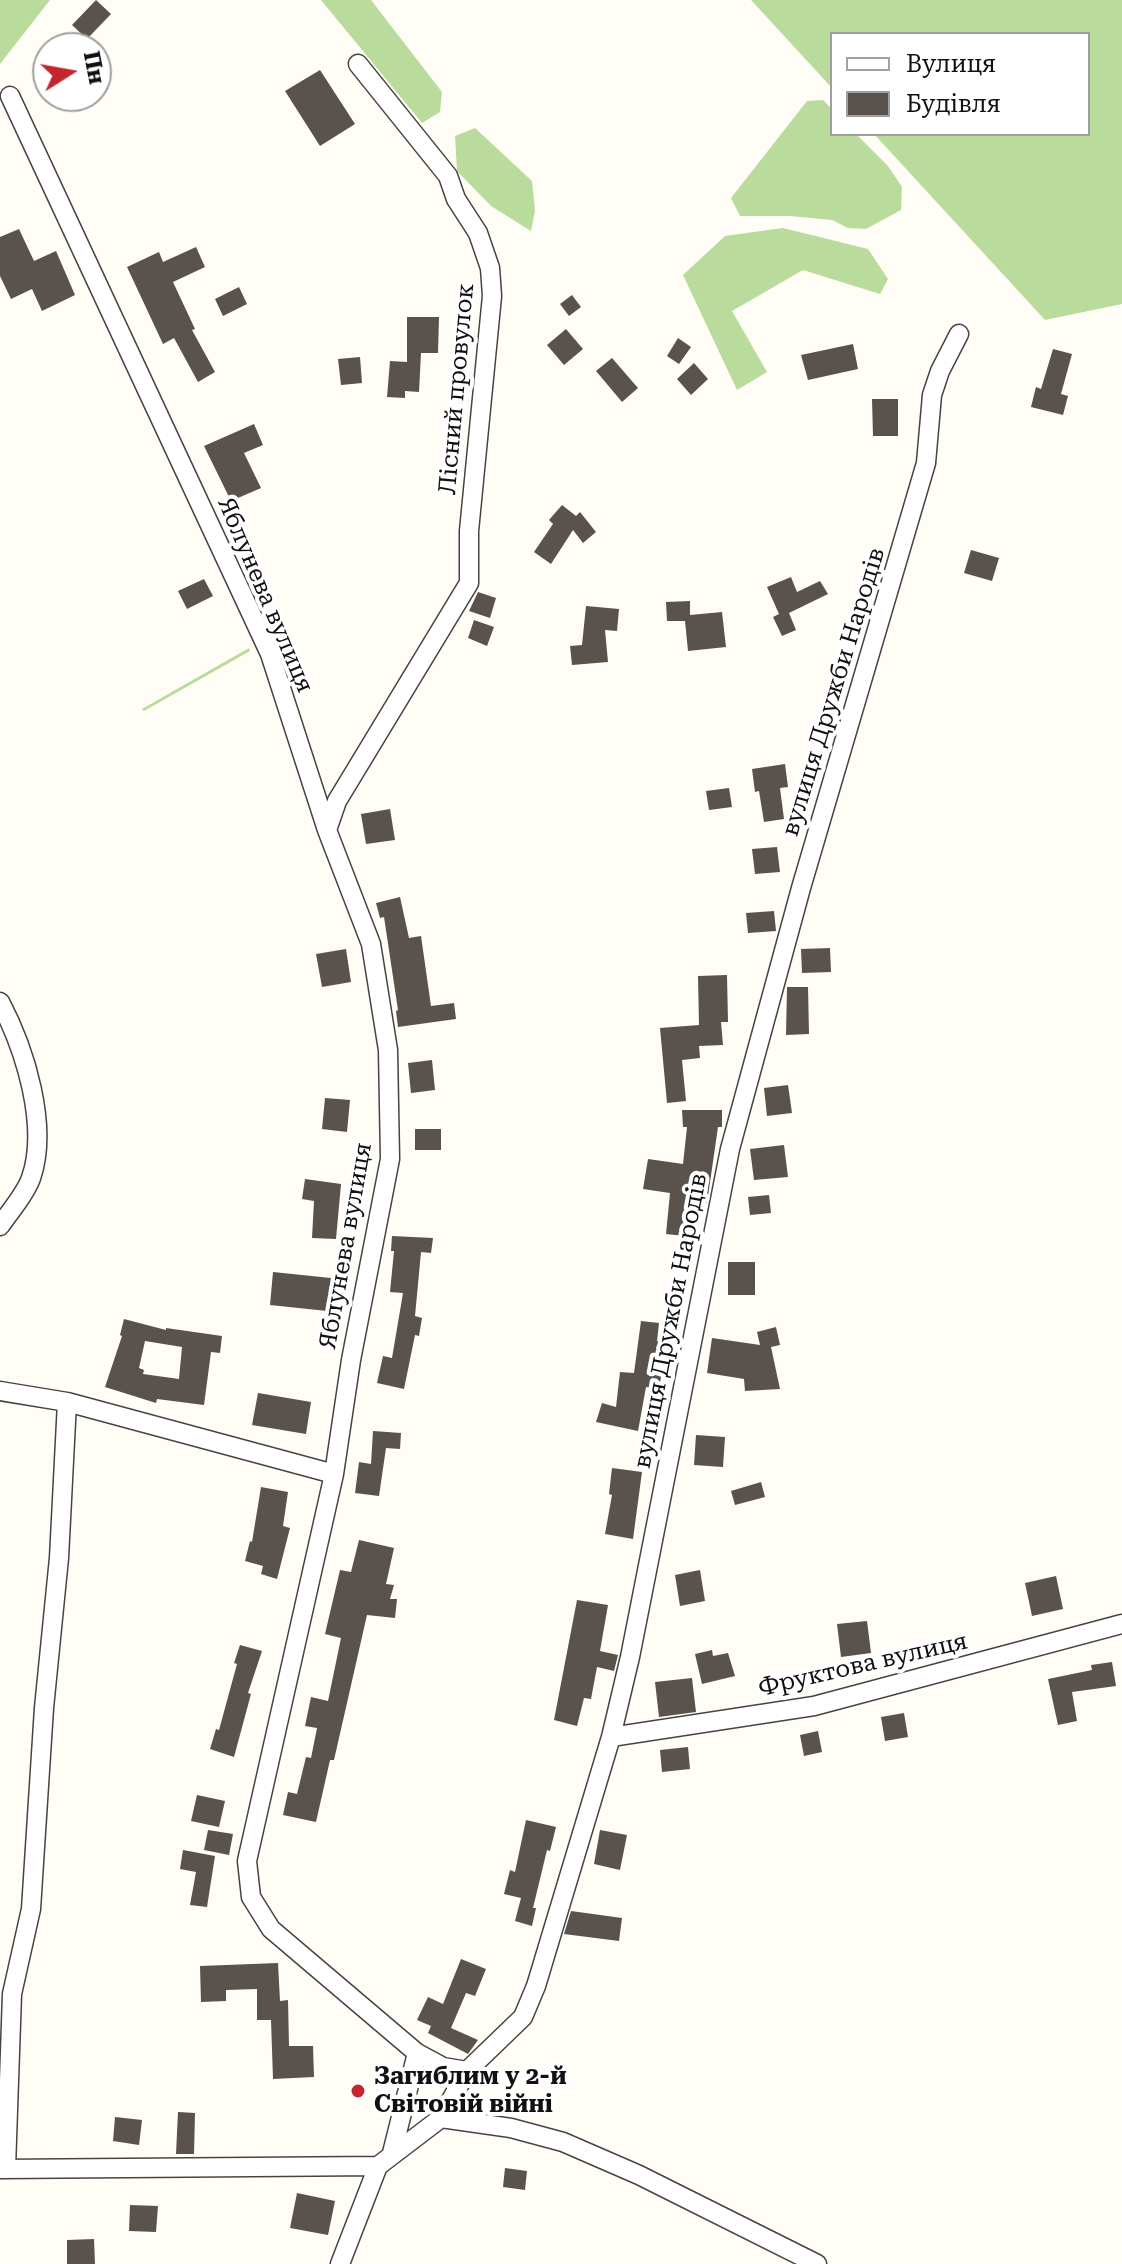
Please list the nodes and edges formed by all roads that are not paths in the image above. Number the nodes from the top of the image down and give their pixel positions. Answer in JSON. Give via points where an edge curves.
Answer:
{"nodes":[{"id":1,"x":358,"y":64,"type":"dead end"},
{"id":2,"x":10,"y":96,"type":"dead end"},
{"id":3,"x":959,"y":334,"type":"dead end"},
{"id":4,"x":327,"y":830,"type":"junction"},
{"id":5,"x":0,"y":1002,"type":"edge"},
{"id":6,"x":0,"y":1226,"type":"edge"},
{"id":7,"x":0,"y":1391,"type":"edge"},
{"id":8,"x":67,"y":1402,"type":"junction"},
{"id":9,"x":334,"y":1474,"type":"junction"},
{"id":10,"x":1122,"y":1624,"type":"edge"},
{"id":11,"x":611,"y":1737,"type":"junction"},
{"id":12,"x":417,"y":2053,"type":"junction"},
{"id":13,"x":467,"y":2071,"type":"junction"},
{"id":14,"x":441,"y":2118,"type":"junction"},
{"id":15,"x":385,"y":2160,"type":"junction"},
{"id":16,"x":3,"y":2169,"type":"edge"},
{"id":17,"x":340,"y":2264,"type":"edge"},
{"id":18,"x":817,"y":2264,"type":"edge"}],
"edges":[{"from":1,"to":4,"type":"street","name":"Лісний провулок","via":[[448,176],[478,233],[490,268],[492,296],[469,531],[469,583],[337,801]]},
{"from":2,"to":4,"type":"street","name":"Яблунева вулиця","via":[[270,654]]},
{"from":3,"to":11,"type":"street","name":"вулиця Дружби Народів","via":[[932,395],[926,463],[730,1149]]},
{"from":4,"to":9,"type":"street","name":"Яблунева вулиця","via":[[371,944],[388,1050],[390,1159]]},
{"from":5,"to":6,"type":"street","via":[[27,1070],[37,1147],[29,1183]]},
{"from":7,"to":8,"type":"street"},
{"from":8,"to":9,"type":"street"},
{"from":8,"to":16,"type":"street","via":[[31,1909],[12,1994]]},
{"from":9,"to":12,"type":"street","name":"Яблунева вулиця","via":[[247,1861],[251,1897],[271,1929]]},
{"from":10,"to":11,"type":"street","name":"Фруктова вулиця","via":[[814,1706]]},
{"from":11,"to":13,"type":"street","name":"вулиця Дружби Народів","via":[[523,2017]]},
{"from":12,"to":13,"type":"street","name":"Яблунева вулиця","via":[[443,2067]]},
{"from":12,"to":15,"type":"street"},
{"from":13,"to":14,"type":"street","name":"вулиця Дружби Народів"},
{"from":14,"to":15,"type":"street","name":"вулиця Дружби Народів"},
{"from":14,"to":18,"type":"street","via":[[563,2142]]},
{"from":15,"to":16,"type":"street"},
{"from":15,"to":17,"type":"street"}]}
